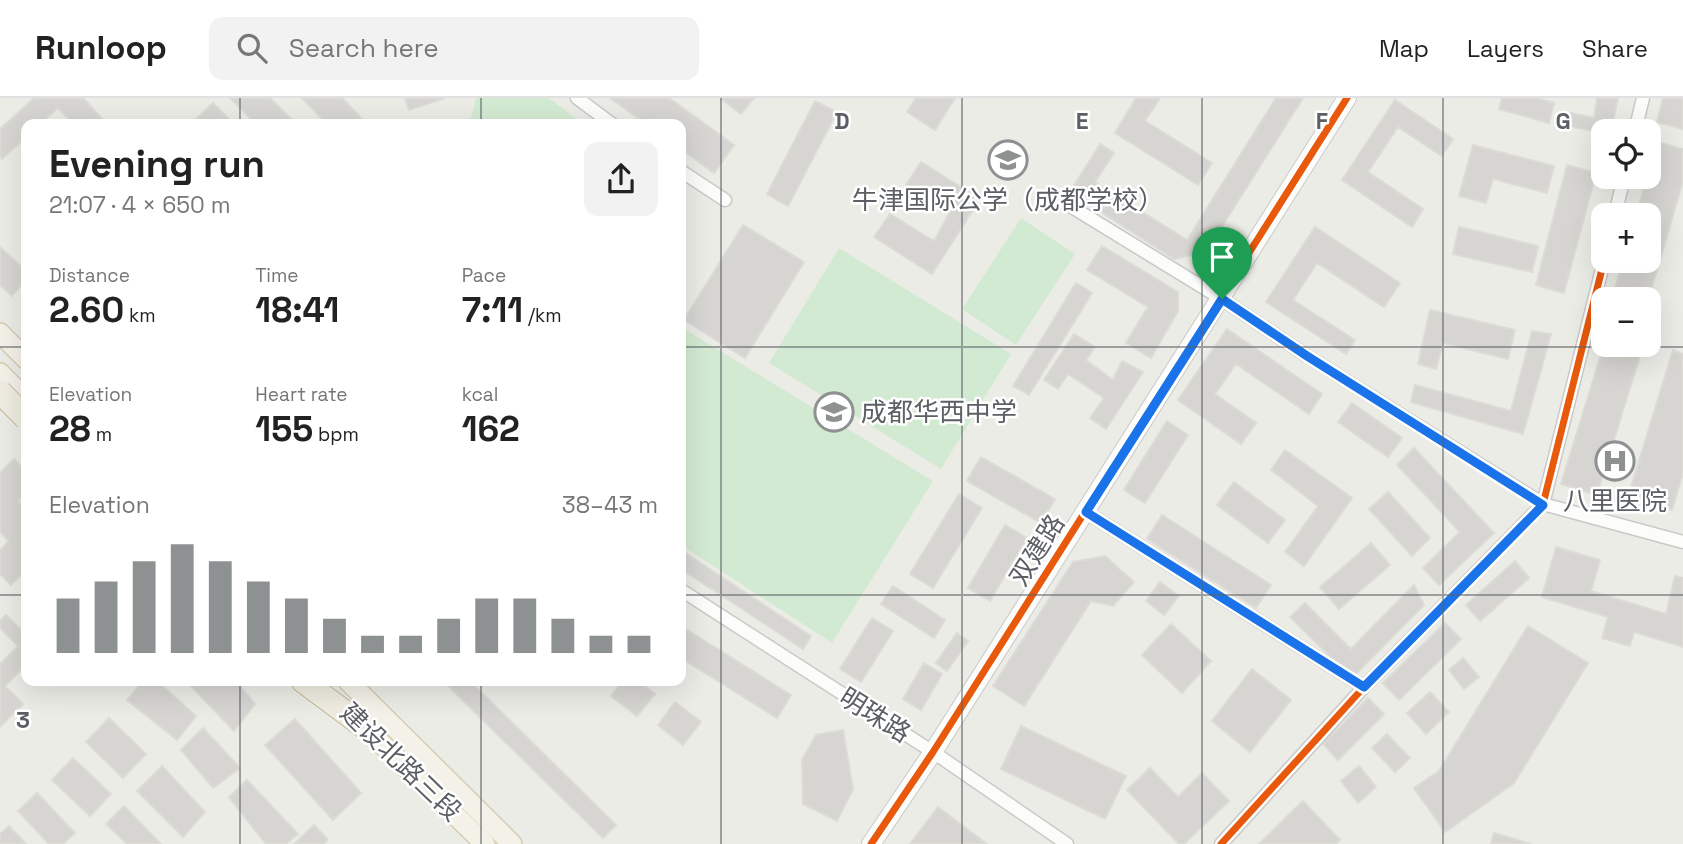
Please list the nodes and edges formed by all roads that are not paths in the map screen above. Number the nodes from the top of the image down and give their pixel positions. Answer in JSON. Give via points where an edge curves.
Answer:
{"nodes":[{"id":1,"x":577,"y":98,"type":"edge"},
{"id":2,"x":1347,"y":98,"type":"edge"},
{"id":3,"x":1643,"y":98,"type":"edge"},
{"id":4,"x":605,"y":119,"type":"edge"},
{"id":5,"x":1638,"y":119,"type":"edge"},
{"id":6,"x":686,"y":174,"type":"edge"},
{"id":7,"x":725,"y":200,"type":"dead end"},
{"id":8,"x":1067,"y":204,"type":"dead end"},
{"id":9,"x":1601,"y":273,"type":"edge"},
{"id":10,"x":1222,"y":299,"type":"junction"},
{"id":11,"x":0,"y":333,"type":"edge"},
{"id":12,"x":21,"y":354,"type":"edge"},
{"id":13,"x":0,"y":373,"type":"edge"},
{"id":14,"x":17,"y":390,"type":"edge"},
{"id":15,"x":0,"y":405,"type":"edge"},
{"id":16,"x":1543,"y":505,"type":"junction"},
{"id":17,"x":1086,"y":512,"type":"junction"},
{"id":18,"x":1683,"y":542,"type":"edge"},
{"id":19,"x":686,"y":593,"type":"edge"},
{"id":20,"x":310,"y":686,"type":"edge"},
{"id":21,"x":322,"y":686,"type":"edge"},
{"id":22,"x":353,"y":686,"type":"edge"},
{"id":23,"x":1364,"y":687,"type":"junction"},
{"id":24,"x":366,"y":728,"type":"junction"},
{"id":25,"x":933,"y":752,"type":"junction"},
{"id":26,"x":485,"y":844,"type":"edge"},
{"id":27,"x":512,"y":844,"type":"edge"},
{"id":28,"x":871,"y":844,"type":"edge"},
{"id":29,"x":1067,"y":844,"type":"edge"},
{"id":30,"x":1221,"y":844,"type":"edge"}],
"edges":[{"from":1,"to":4,"type":"street"},
{"from":2,"to":10,"type":"street","name":"双建路"},
{"from":3,"to":5,"type":"street"},
{"from":6,"to":7,"type":"street"},
{"from":8,"to":10,"type":"street"},
{"from":9,"to":16,"type":"street"},
{"from":10,"to":16,"type":"street"},
{"from":10,"to":17,"type":"street","name":"双建路"},
{"from":11,"to":12,"type":"main road"},
{"from":13,"to":14,"type":"main road"},
{"from":14,"to":15,"type":"street"},
{"from":16,"to":18,"type":"street"},
{"from":16,"to":23,"type":"street"},
{"from":17,"to":23,"type":"street"},
{"from":17,"to":25,"type":"street","name":"双建路"},
{"from":19,"to":25,"type":"street","name":"明珠路"},
{"from":20,"to":24,"type":"highway"},
{"from":21,"to":24,"type":"main road","name":"建设北路三段"},
{"from":22,"to":27,"type":"main road","name":"建设北路三段"},
{"from":23,"to":30,"type":"street"},
{"from":24,"to":26,"type":"main road","name":"建设北路三段"},
{"from":25,"to":28,"type":"street","name":"双建路"},
{"from":25,"to":29,"type":"street","name":"明珠路"}]}
